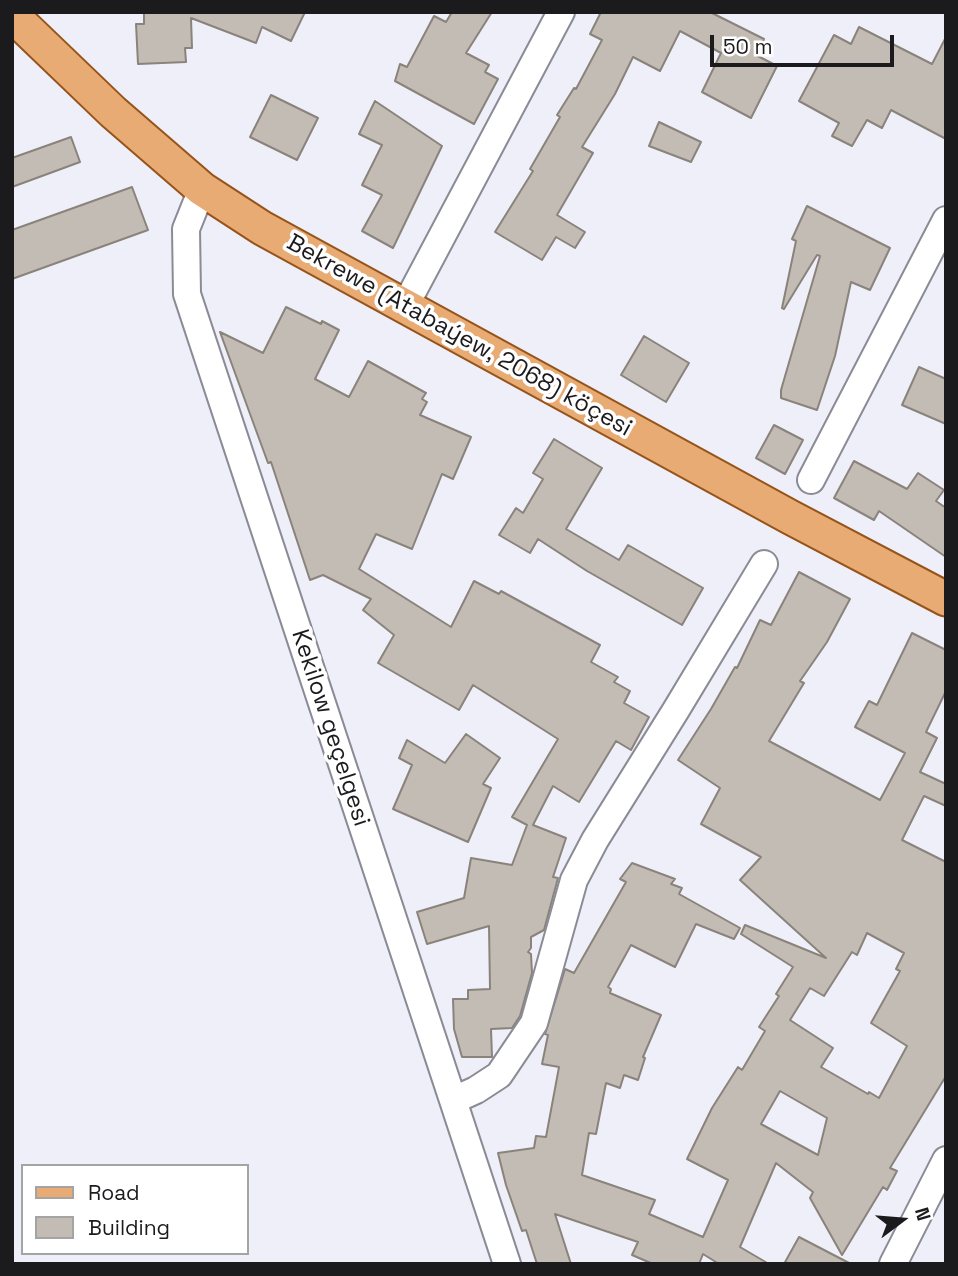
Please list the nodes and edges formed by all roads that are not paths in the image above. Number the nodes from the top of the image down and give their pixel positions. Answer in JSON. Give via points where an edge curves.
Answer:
{"nodes":[{"id":1,"x":561,"y":12,"type":"edge"},
{"id":2,"x":12,"y":15,"type":"edge"},
{"id":3,"x":202,"y":189,"type":"junction"},
{"id":4,"x":946,"y":220,"type":"edge"},
{"id":5,"x":405,"y":306,"type":"junction"},
{"id":6,"x":811,"y":480,"type":"dead end"},
{"id":7,"x":764,"y":564,"type":"dead end"},
{"id":8,"x":946,"y":599,"type":"edge"},
{"id":9,"x":454,"y":1100,"type":"junction"},
{"id":10,"x":946,"y":1160,"type":"edge"},
{"id":11,"x":507,"y":1264,"type":"edge"},
{"id":12,"x":893,"y":1264,"type":"edge"}],
"edges":[{"from":1,"to":5,"type":"street"},
{"from":2,"to":3,"type":"main road","name":"Bekrewe (Atabaýew, 2068) köçesi"},
{"from":3,"to":5,"type":"main road","name":"Bekrewe (Atabaýew, 2068) köçesi","via":[[262,228]]},
{"from":3,"to":9,"type":"street","name":"Kekilow geçelgesi","via":[[186,229],[187,294]]},
{"from":4,"to":6,"type":"street"},
{"from":5,"to":8,"type":"main road","name":"Bekrewe (Atabaýew, 2068) köçesi"},
{"from":7,"to":9,"type":"street","via":[[574,880],[534,1023],[499,1075]]},
{"from":9,"to":11,"type":"street","name":"Kekilow geçelgesi"},
{"from":10,"to":12,"type":"street"}]}
